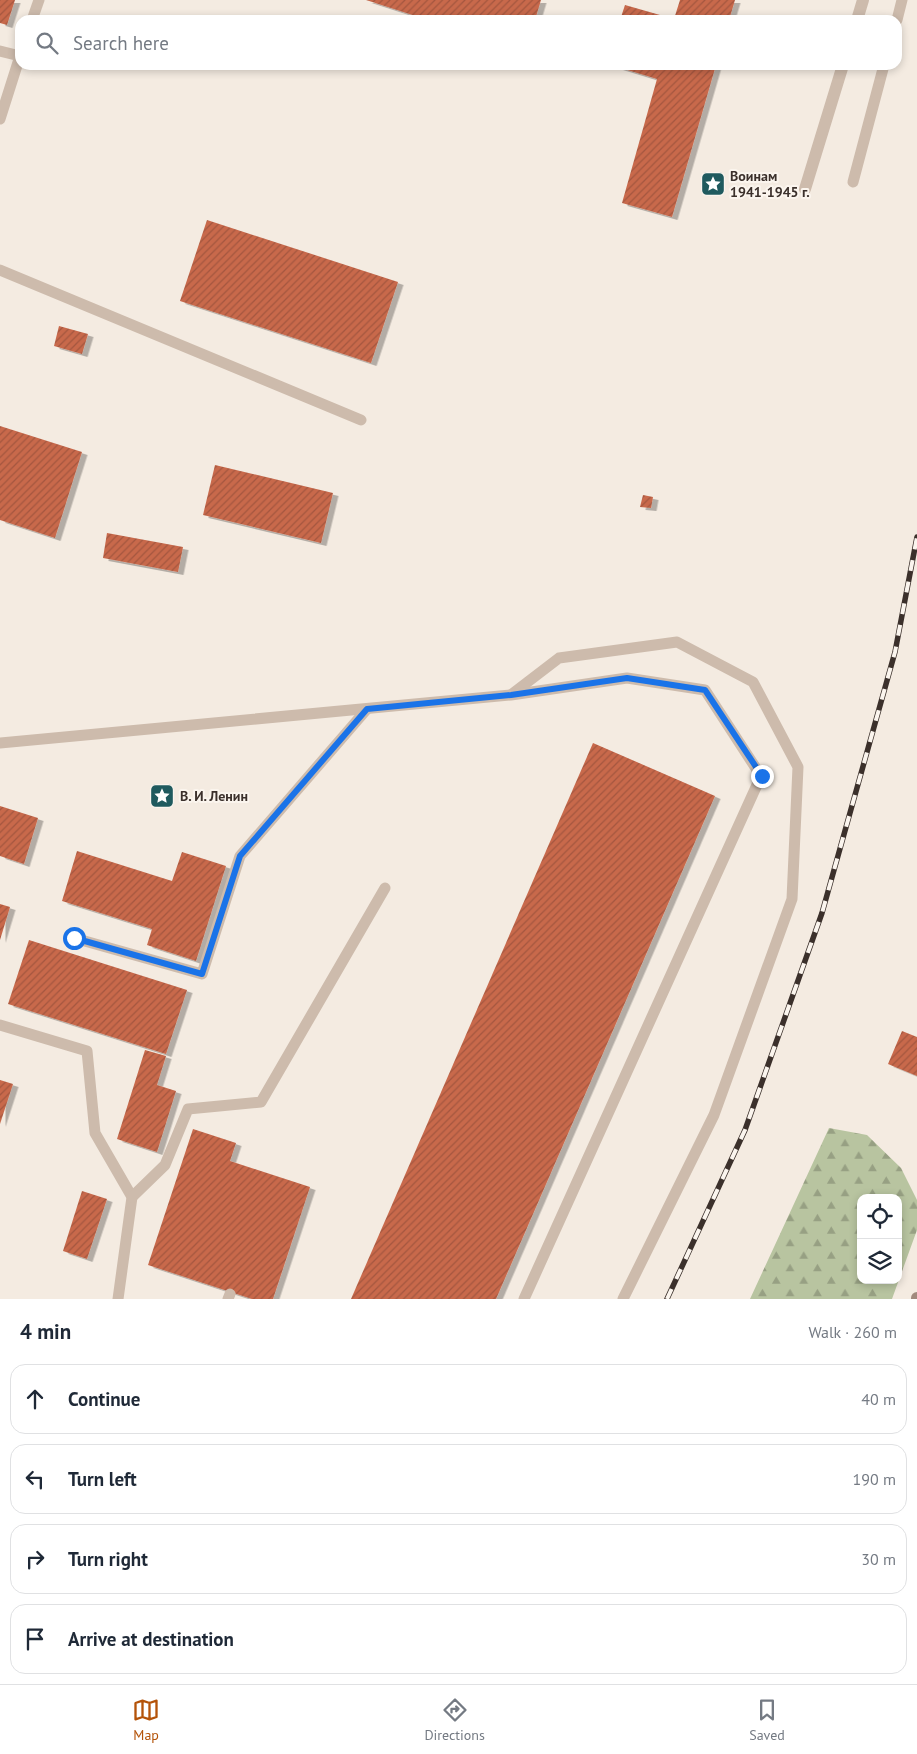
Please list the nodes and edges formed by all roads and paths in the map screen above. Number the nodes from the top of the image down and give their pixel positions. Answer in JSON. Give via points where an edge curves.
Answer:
{"nodes":[{"id":1,"x":39,"y":0,"type":"edge"},
{"id":2,"x":863,"y":0,"type":"edge"},
{"id":3,"x":902,"y":0,"type":"edge"},
{"id":4,"x":34,"y":15,"type":"edge"},
{"id":5,"x":858,"y":15,"type":"edge"},
{"id":6,"x":898,"y":15,"type":"edge"},
{"id":7,"x":0,"y":51,"type":"edge"},
{"id":8,"x":15,"y":55,"type":"edge"},
{"id":9,"x":16,"y":70,"type":"edge"},
{"id":10,"x":841,"y":70,"type":"edge"},
{"id":11,"x":883,"y":70,"type":"edge"},
{"id":12,"x":0,"y":119,"type":"edge"},
{"id":13,"x":853,"y":182,"type":"dead end"},
{"id":14,"x":805,"y":188,"type":"dead end"},
{"id":15,"x":0,"y":270,"type":"edge"},
{"id":16,"x":361,"y":420,"type":"dead end"},
{"id":17,"x":511,"y":695,"type":"junction"},
{"id":18,"x":367,"y":709,"type":"junction"},
{"id":19,"x":0,"y":743,"type":"edge"},
{"id":20,"x":385,"y":888,"type":"dead end"},
{"id":21,"x":74,"y":938,"type":"dead end"},
{"id":22,"x":0,"y":1025,"type":"edge"},
{"id":23,"x":132,"y":1197,"type":"junction"},
{"id":24,"x":118,"y":1299,"type":"edge"},
{"id":25,"x":524,"y":1299,"type":"edge"},
{"id":26,"x":623,"y":1299,"type":"edge"}],
"edges":[{"from":1,"to":4,"type":"lane"},
{"from":2,"to":5,"type":"street"},
{"from":3,"to":6,"type":"lane"},
{"from":7,"to":8,"type":"lane"},
{"from":9,"to":12,"type":"lane"},
{"from":10,"to":14,"type":"street"},
{"from":11,"to":13,"type":"lane"},
{"from":15,"to":16,"type":"lane"},
{"from":17,"to":18,"type":"lane"},
{"from":17,"to":25,"type":"lane","via":[[627,678],[705,690],[762,776]]},
{"from":17,"to":26,"type":"lane","via":[[558,658],[677,642],[753,682],[798,767],[792,899],[714,1115]]},
{"from":18,"to":19,"type":"lane"},
{"from":18,"to":21,"type":"lane","via":[[240,856],[202,974]]},
{"from":20,"to":23,"type":"lane","via":[[261,1102],[188,1109],[165,1166]]},
{"from":22,"to":23,"type":"lane","via":[[87,1051],[95,1133]]},
{"from":23,"to":24,"type":"lane"}]}
